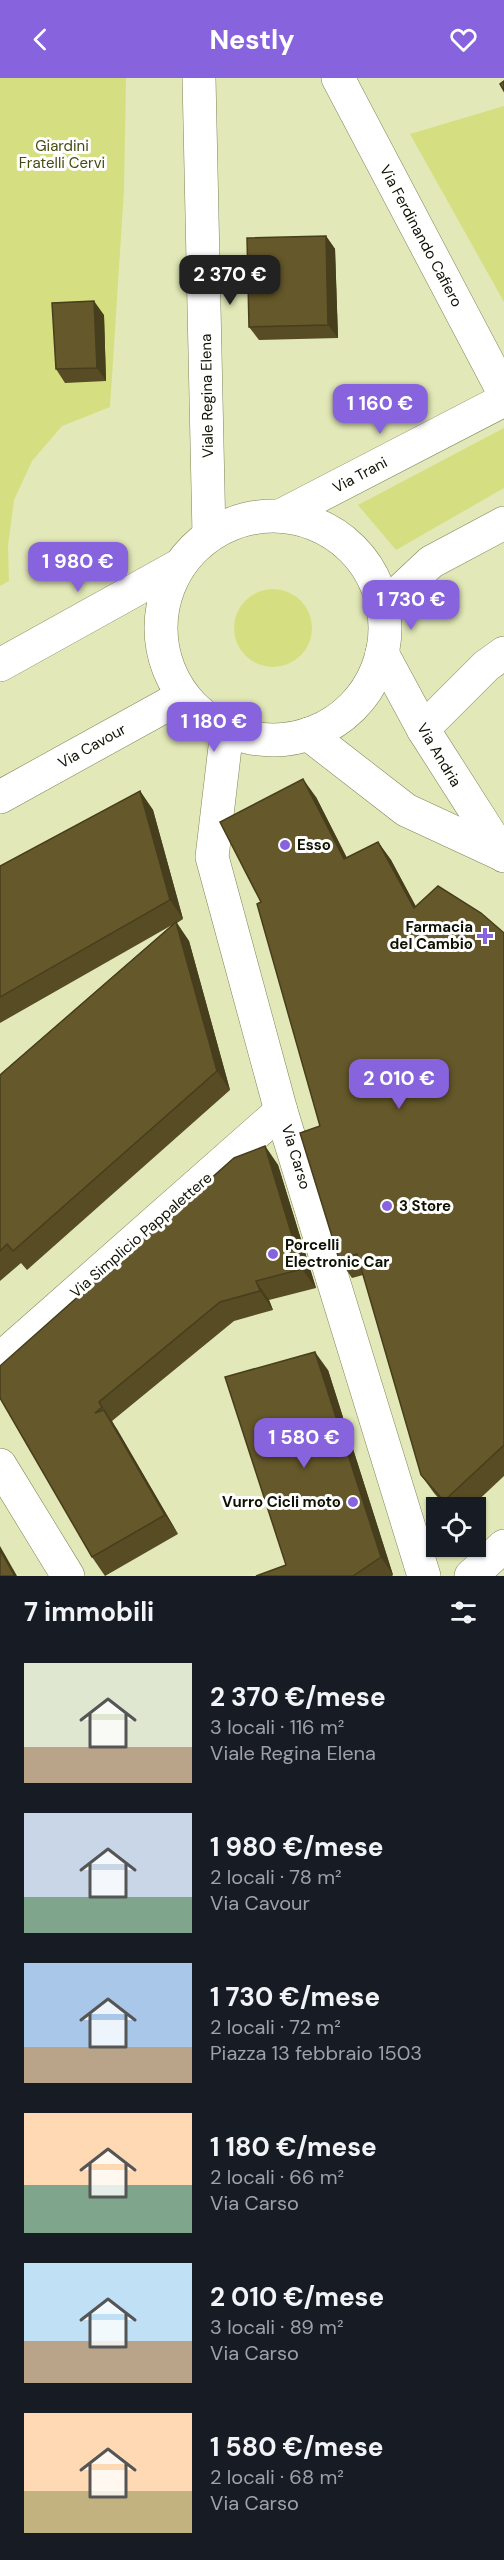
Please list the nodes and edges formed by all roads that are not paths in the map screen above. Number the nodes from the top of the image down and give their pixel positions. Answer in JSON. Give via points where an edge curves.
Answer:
{"nodes":[{"id":1,"x":199,"y":78,"type":"edge"},
{"id":2,"x":338,"y":78,"type":"edge"},
{"id":3,"x":504,"y":393,"type":"edge"},
{"id":4,"x":504,"y":400,"type":"edge"},
{"id":5,"x":280,"y":516,"type":"junction"},
{"id":6,"x":504,"y":523,"type":"edge"},
{"id":7,"x":209,"y":535,"type":"junction"},
{"id":8,"x":180,"y":565,"type":"junction"},
{"id":9,"x":383,"y":607,"type":"junction"},
{"id":10,"x":382,"y":653,"type":"junction"},
{"id":11,"x":504,"y":653,"type":"edge"},
{"id":12,"x":0,"y":665,"type":"edge"},
{"id":13,"x":183,"y":696,"type":"junction"},
{"id":14,"x":423,"y":729,"type":"junction"},
{"id":15,"x":226,"y":730,"type":"junction"},
{"id":16,"x":308,"y":734,"type":"junction"},
{"id":17,"x":0,"y":797,"type":"edge"},
{"id":18,"x":503,"y":855,"type":"edge"},
{"id":19,"x":281,"y":1111,"type":"junction"},
{"id":20,"x":0,"y":1359,"type":"edge"},
{"id":21,"x":0,"y":1465,"type":"edge"},
{"id":22,"x":504,"y":1546,"type":"edge"},
{"id":23,"x":68,"y":1576,"type":"edge"},
{"id":24,"x":424,"y":1576,"type":"edge"},
{"id":25,"x":471,"y":1576,"type":"edge"}],
"edges":[{"from":1,"to":7,"type":"street","name":"Viale Regina Elena"},
{"from":2,"to":3,"type":"street","name":"Via Ferdinando Cafiero"},
{"from":4,"to":5,"type":"street","name":"Via Trani"},
{"from":5,"to":7,"type":"street","via":[[235,522]]},
{"from":5,"to":9,"type":"street","via":[[304,520],[348,544],[376,585]]},
{"from":6,"to":9,"type":"street","via":[[432,562]]},
{"from":7,"to":8,"type":"street"},
{"from":8,"to":12,"type":"street"},
{"from":8,"to":13,"type":"street","via":[[161,614],[161,643],[169,671]]},
{"from":9,"to":10,"type":"street"},
{"from":10,"to":14,"type":"street","name":"Via Andria"},
{"from":10,"to":16,"type":"street","via":[[371,680],[355,703],[334,721]]},
{"from":11,"to":14,"type":"street"},
{"from":13,"to":15,"type":"street","via":[[203,716]]},
{"from":13,"to":17,"type":"street","name":"Via Cavour"},
{"from":14,"to":18,"type":"street","name":"Via Andria"},
{"from":15,"to":16,"type":"street","via":[[253,739],[281,740]]},
{"from":15,"to":19,"type":"street","name":"Via Carso","via":[[212,857]]},
{"from":16,"to":18,"type":"street","name":"Via Andria","via":[[406,810]]},
{"from":19,"to":20,"type":"street","name":"Via Simplicio Pappalettere"},
{"from":19,"to":24,"type":"street","name":"Via Carso"},
{"from":21,"to":23,"type":"street"},
{"from":22,"to":25,"type":"street"}]}
